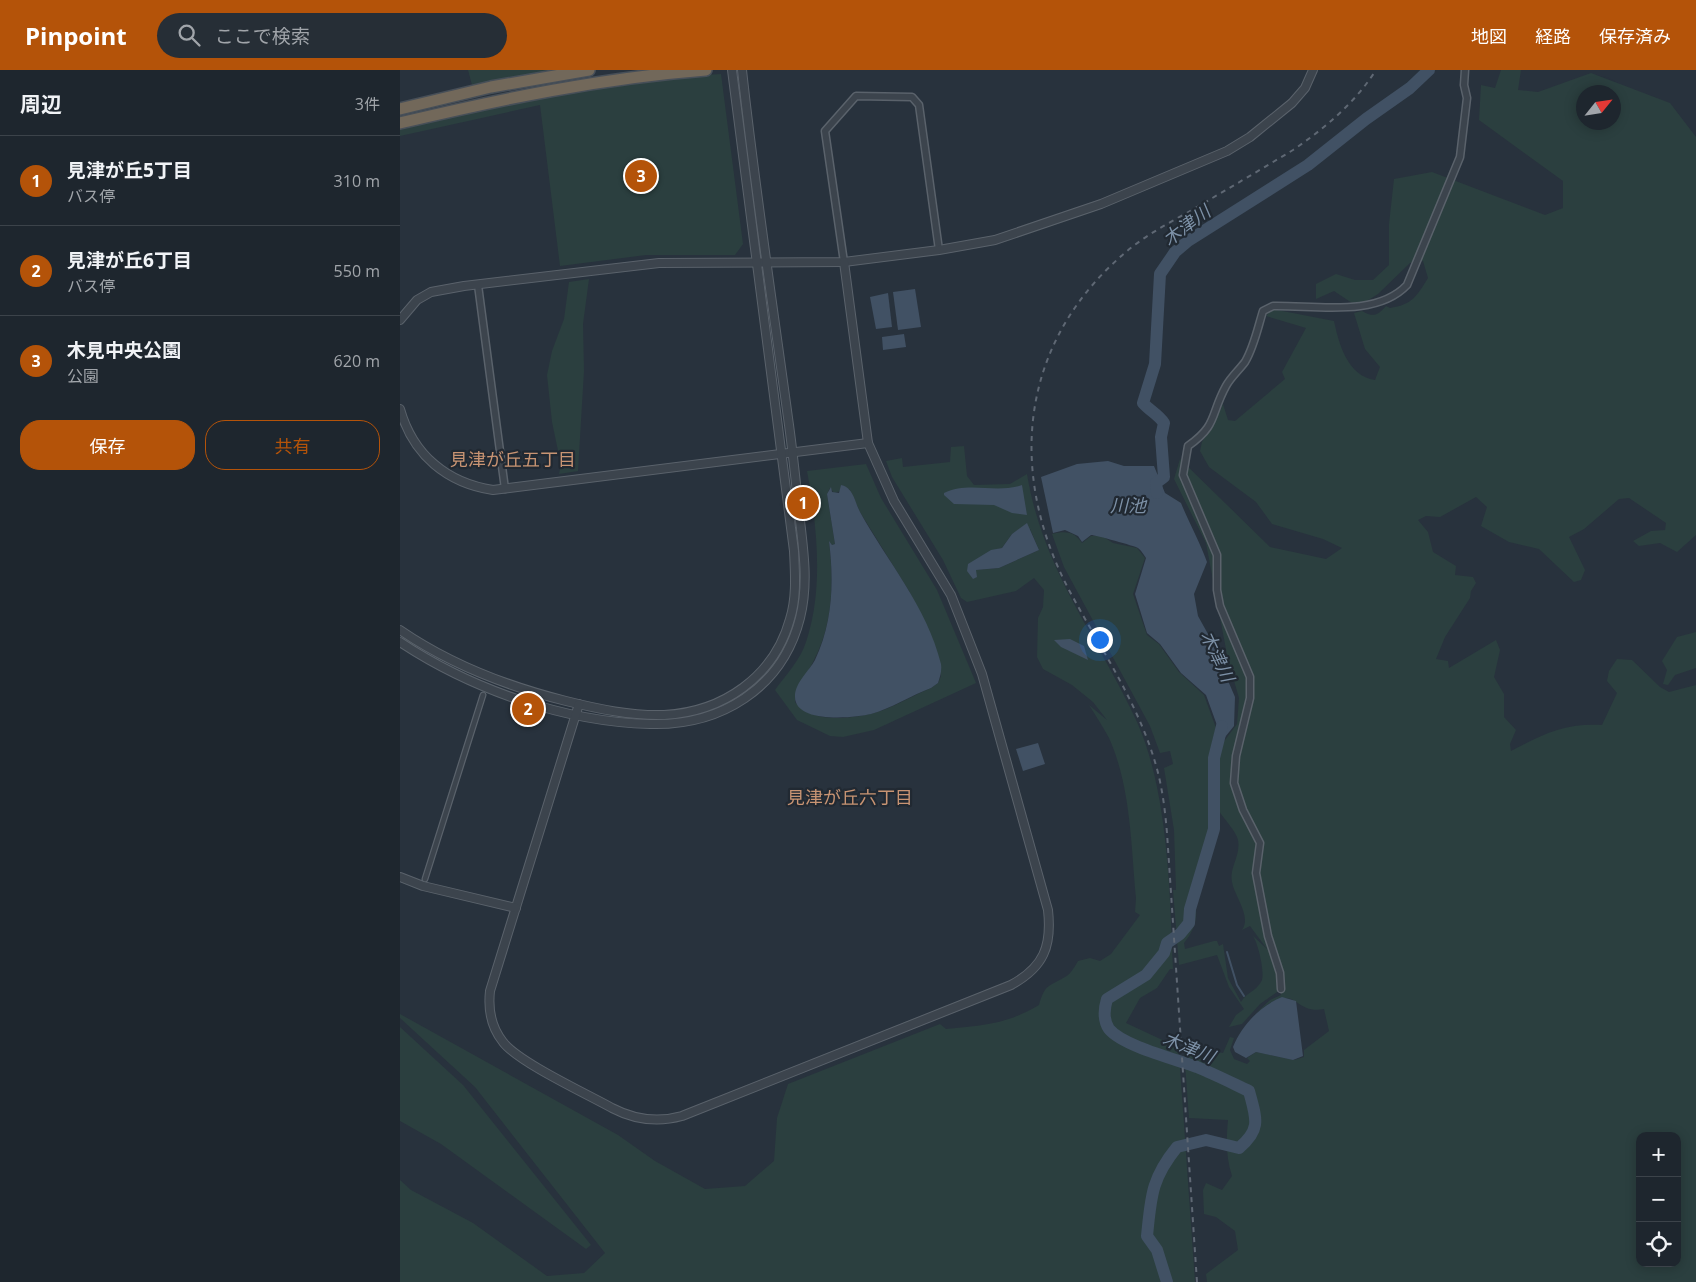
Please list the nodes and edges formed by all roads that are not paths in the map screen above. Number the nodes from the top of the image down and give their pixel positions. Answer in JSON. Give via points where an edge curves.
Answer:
{"nodes":[{"id":1,"x":590,"y":70,"type":"edge"},
{"id":2,"x":706,"y":70,"type":"edge"},
{"id":3,"x":1313,"y":70,"type":"edge"},
{"id":4,"x":1465,"y":70,"type":"edge"},
{"id":5,"x":732,"y":73,"type":"edge"},
{"id":6,"x":743,"y":73,"type":"edge"},
{"id":7,"x":400,"y":109,"type":"edge"},
{"id":8,"x":400,"y":123,"type":"edge"},
{"id":9,"x":939,"y":250,"type":"junction"},
{"id":10,"x":756,"y":262,"type":"junction"},
{"id":11,"x":844,"y":262,"type":"junction"},
{"id":12,"x":768,"y":263,"type":"junction"},
{"id":13,"x":478,"y":284,"type":"junction"},
{"id":14,"x":400,"y":320,"type":"edge"},
{"id":15,"x":400,"y":409,"type":"edge"},
{"id":16,"x":868,"y":443,"type":"junction"},
{"id":17,"x":793,"y":453,"type":"junction"},
{"id":18,"x":781,"y":455,"type":"junction"},
{"id":19,"x":505,"y":489,"type":"junction"},
{"id":20,"x":400,"y":630,"type":"edge"},
{"id":21,"x":400,"y":642,"type":"edge"},
{"id":22,"x":484,"y":695,"type":"dead end"},
{"id":23,"x":579,"y":704,"type":"junction"},
{"id":24,"x":575,"y":715,"type":"junction"},
{"id":25,"x":400,"y":876,"type":"edge"},
{"id":26,"x":425,"y":879,"type":"dead end"},
{"id":27,"x":516,"y":908,"type":"junction"},
{"id":28,"x":1281,"y":989,"type":"dead end"}],
"edges":[{"from":1,"to":7,"type":"highway","via":[[491,87]]},
{"from":2,"to":8,"type":"highway","via":[[586,83]]},
{"from":3,"to":9,"type":"street","via":[[1305,88],[1275,118],[1250,137],[1207,161],[1039,226],[995,240]]},
{"from":4,"to":28,"type":"street","via":[[1467,98],[1460,156],[1407,285],[1399,293],[1352,308],[1273,306],[1263,310],[1245,362],[1227,385],[1216,407],[1214,420],[1203,436],[1188,446],[1183,468],[1183,475],[1218,556],[1220,606],[1250,677],[1250,698],[1236,756],[1234,783],[1260,843],[1256,873]]},
{"from":5,"to":10,"type":"street"},
{"from":6,"to":12,"type":"street"},
{"from":9,"to":11,"type":"street"},
{"from":9,"to":11,"type":"street","via":[[920,105],[912,97],[856,96],[825,131]]},
{"from":10,"to":12,"type":"street"},
{"from":10,"to":13,"type":"street","via":[[659,262]]},
{"from":10,"to":18,"type":"street"},
{"from":11,"to":12,"type":"street"},
{"from":11,"to":16,"type":"street"},
{"from":12,"to":17,"type":"street"},
{"from":13,"to":14,"type":"street","via":[[431,292],[417,300]]},
{"from":13,"to":19,"type":"street"},
{"from":15,"to":19,"type":"street","via":[[412,439],[437,468],[473,487]]},
{"from":16,"to":17,"type":"street"},
{"from":16,"to":27,"type":"street","via":[[894,501],[950,594],[982,674],[1048,910],[1050,931],[1040,960],[1025,976],[1002,989],[682,1116],[657,1121],[629,1117],[521,1057],[503,1042],[491,1020],[490,991]]},
{"from":17,"to":18,"type":"street"},
{"from":17,"to":24,"type":"street","via":[[806,574],[800,620],[780,664],[749,695],[712,716],[662,724],[635,724]]},
{"from":18,"to":19,"type":"street"},
{"from":18,"to":23,"type":"street","via":[[794,551],[795,589],[791,618],[772,659],[745,687],[698,709],[663,715],[637,714]]},
{"from":20,"to":23,"type":"street","via":[[421,645],[491,679]]},
{"from":21,"to":24,"type":"street","via":[[488,688]]},
{"from":22,"to":26,"type":"street"},
{"from":23,"to":24,"type":"street"},
{"from":24,"to":27,"type":"street"},
{"from":25,"to":27,"type":"street","via":[[423,886]]}]}
